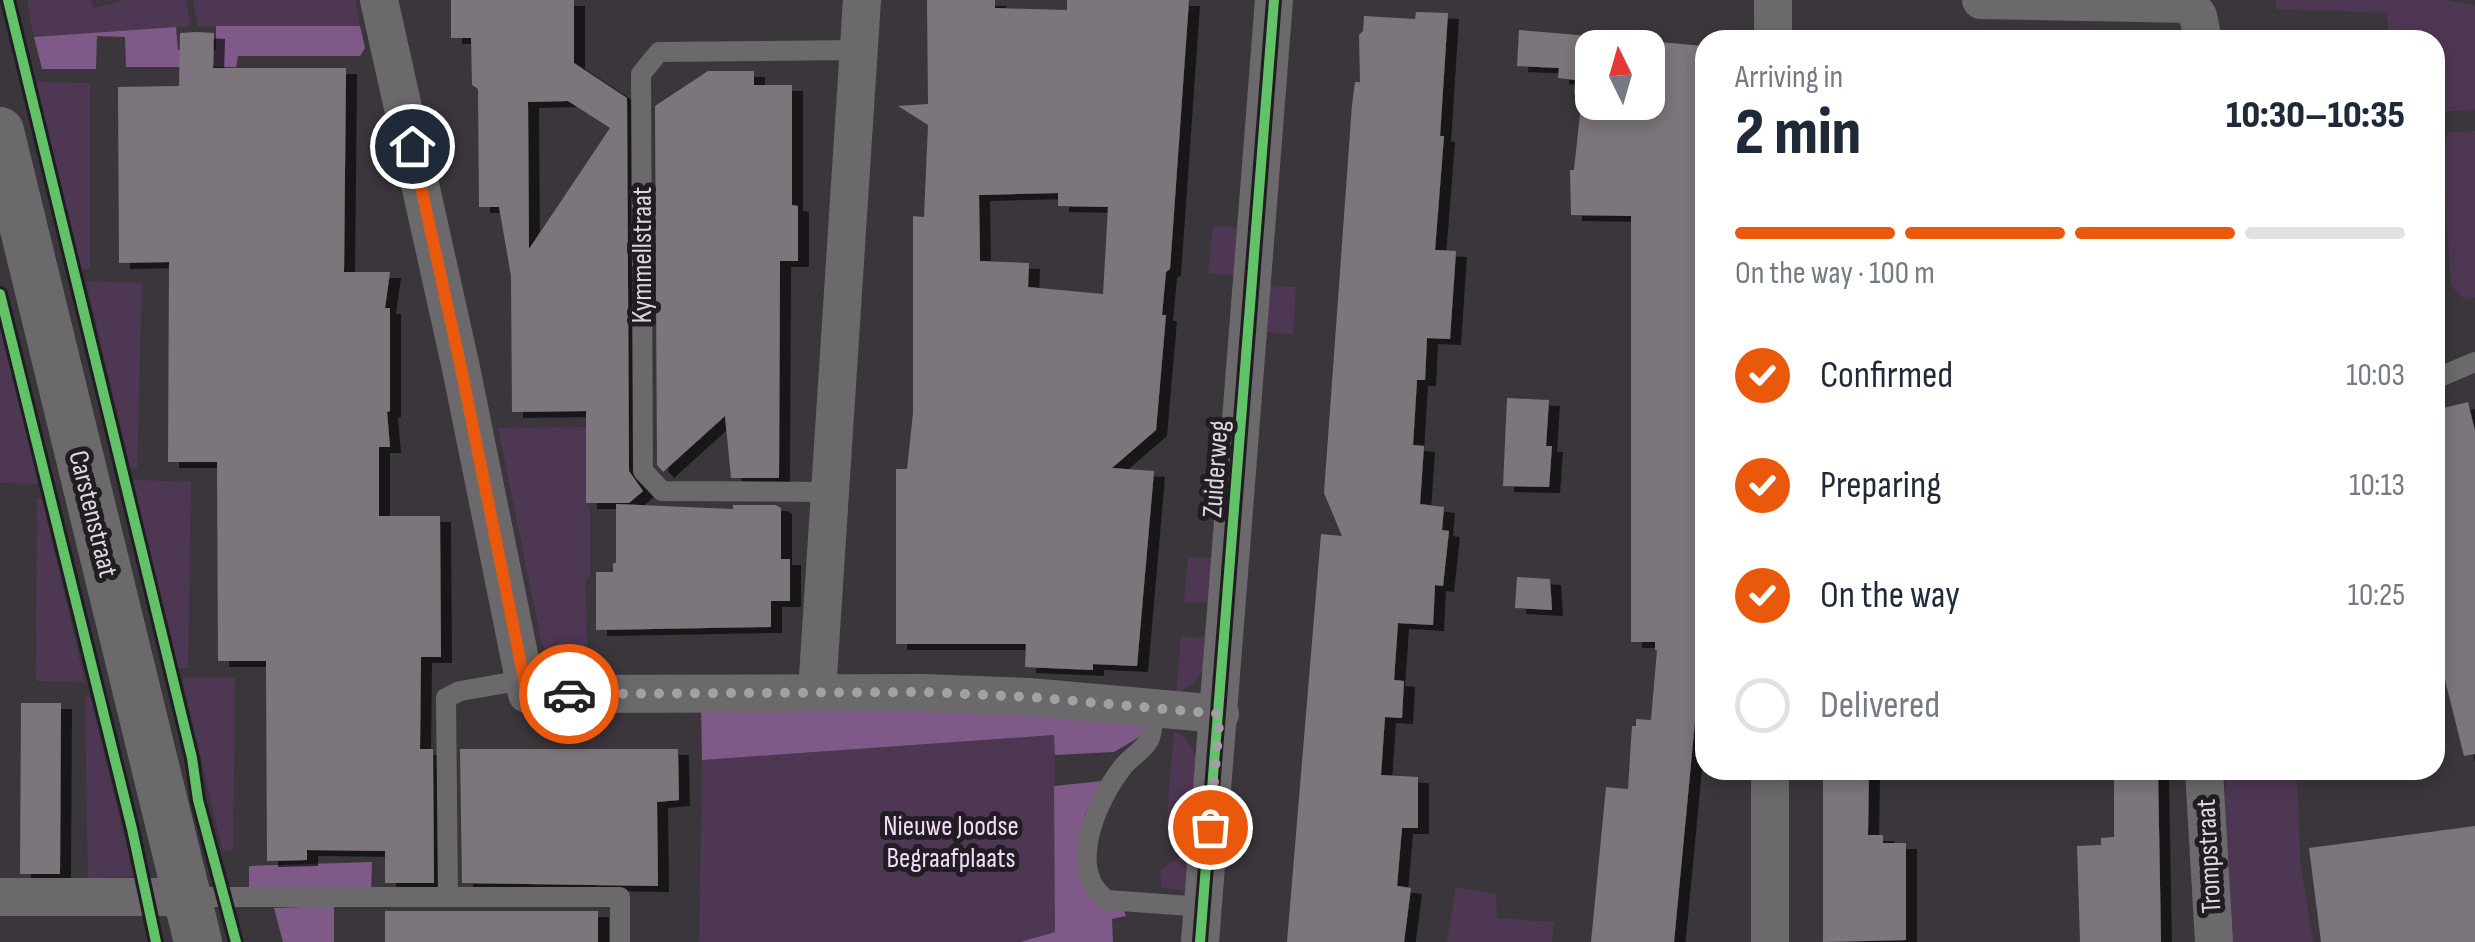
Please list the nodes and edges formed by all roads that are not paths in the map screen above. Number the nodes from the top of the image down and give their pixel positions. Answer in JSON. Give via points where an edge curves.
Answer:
{"nodes":[{"id":1,"x":379,"y":0,"type":"edge"},
{"id":2,"x":862,"y":0,"type":"edge"},
{"id":3,"x":1274,"y":0,"type":"edge"},
{"id":4,"x":1773,"y":0,"type":"edge"},
{"id":5,"x":1982,"y":0,"type":"edge"},
{"id":6,"x":2200,"y":28,"type":"edge"},
{"id":7,"x":1773,"y":30,"type":"edge"},
{"id":8,"x":860,"y":50,"type":"junction"},
{"id":9,"x":0,"y":131,"type":"edge"},
{"id":10,"x":2475,"y":362,"type":"edge"},
{"id":11,"x":2445,"y":375,"type":"edge"},
{"id":12,"x":828,"y":492,"type":"junction"},
{"id":13,"x":524,"y":680,"type":"junction"},
{"id":14,"x":817,"y":692,"type":"junction"},
{"id":15,"x":1154,"y":710,"type":"junction"},
{"id":16,"x":1220,"y":714,"type":"junction"},
{"id":17,"x":1770,"y":780,"type":"edge"},
{"id":18,"x":2205,"y":780,"type":"edge"},
{"id":19,"x":0,"y":897,"type":"edge"},
{"id":20,"x":166,"y":897,"type":"junction"},
{"id":21,"x":448,"y":897,"type":"junction"},
{"id":22,"x":1202,"y":924,"type":"edge"},
{"id":23,"x":198,"y":942,"type":"edge"},
{"id":24,"x":620,"y":942,"type":"edge"},
{"id":25,"x":1770,"y":942,"type":"edge"},
{"id":26,"x":2214,"y":942,"type":"edge"}],
"edges":[{"from":1,"to":13,"type":"street"},
{"from":2,"to":8,"type":"street"},
{"from":3,"to":16,"type":"street","name":"Zuiderweg"},
{"from":4,"to":7,"type":"street"},
{"from":5,"to":6,"type":"street","via":[[2189,4]]},
{"from":8,"to":12,"type":"street"},
{"from":8,"to":12,"type":"lane","name":"Kymmellstraat","via":[[660,52],[641,74],[643,471],[662,491]]},
{"from":9,"to":20,"type":"street","name":"Carstenstraat"},
{"from":10,"to":11,"type":"lane"},
{"from":12,"to":14,"type":"street"},
{"from":13,"to":14,"type":"street","via":[[527,694]]},
{"from":13,"to":21,"type":"lane","via":[[446,698]]},
{"from":14,"to":15,"type":"street","via":[[1030,697]]},
{"from":15,"to":16,"type":"street"},
{"from":15,"to":22,"type":"lane","via":[[1150,740],[1123,765],[1097,811],[1087,870],[1096,892],[1108,900]]},
{"from":16,"to":22,"type":"street","name":"Zuiderweg"},
{"from":17,"to":25,"type":"street"},
{"from":18,"to":26,"type":"street","name":"Trompstraat"},
{"from":19,"to":20,"type":"street"},
{"from":20,"to":21,"type":"lane"},
{"from":20,"to":23,"type":"street","name":"Carstenstraat"},
{"from":21,"to":24,"type":"lane","via":[[620,897]]}]}
